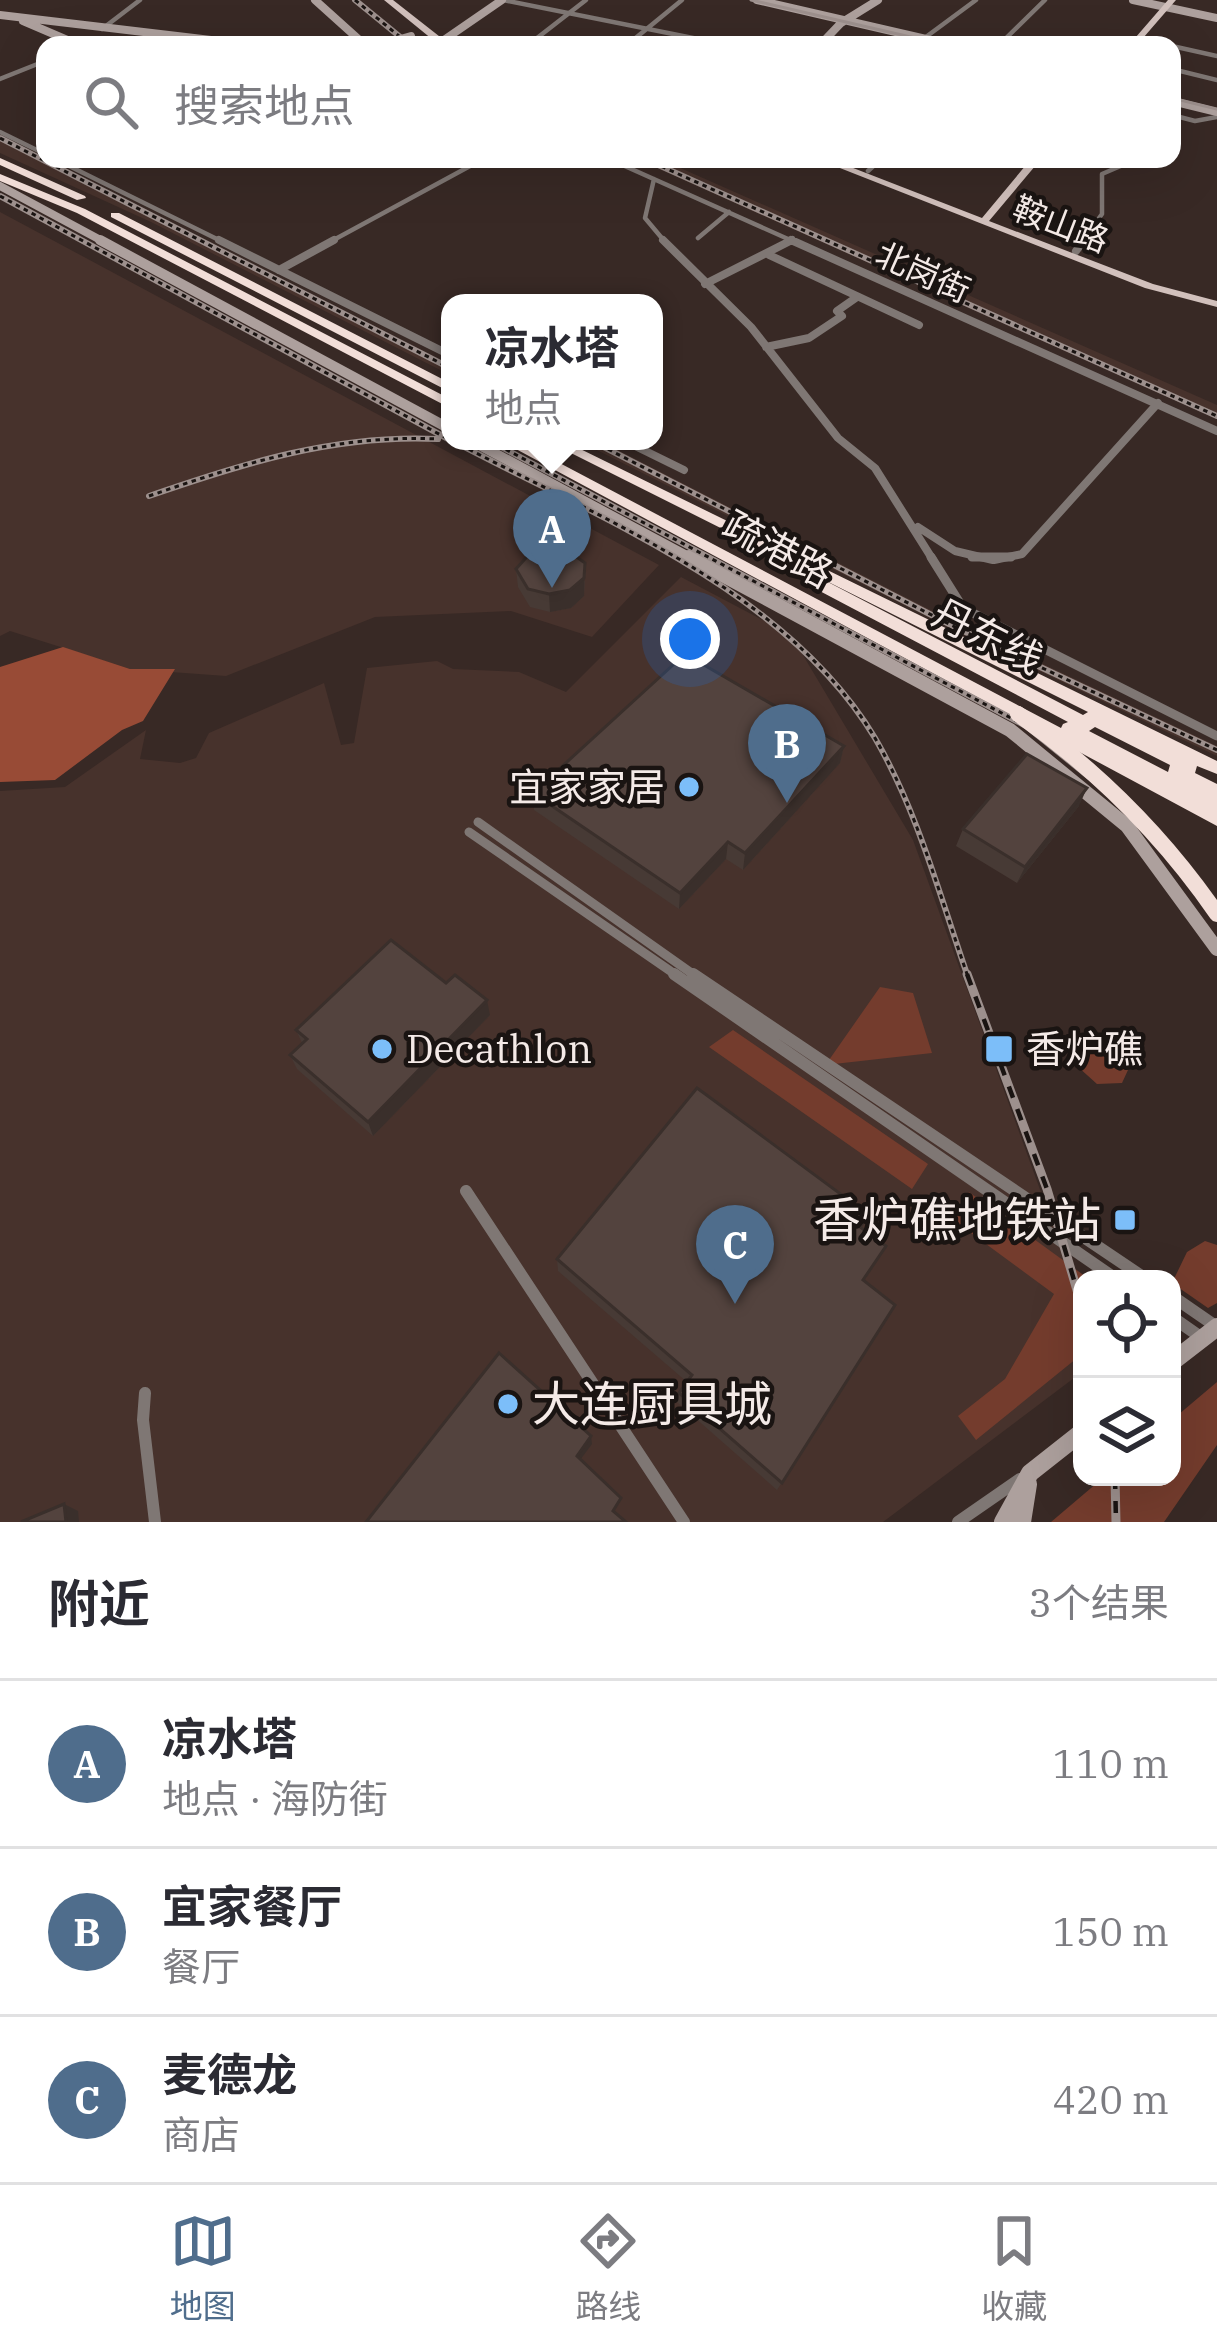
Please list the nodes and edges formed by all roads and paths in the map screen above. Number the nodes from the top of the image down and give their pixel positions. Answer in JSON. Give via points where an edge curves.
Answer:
{"nodes":[{"id":1,"x":140,"y":0,"type":"edge"},
{"id":2,"x":315,"y":0,"type":"edge"},
{"id":3,"x":385,"y":0,"type":"edge"},
{"id":4,"x":502,"y":0,"type":"edge"},
{"id":5,"x":586,"y":0,"type":"edge"},
{"id":6,"x":682,"y":0,"type":"edge"},
{"id":7,"x":739,"y":0,"type":"edge"},
{"id":8,"x":878,"y":0,"type":"edge"},
{"id":9,"x":976,"y":0,"type":"edge"},
{"id":10,"x":1045,"y":0,"type":"edge"},
{"id":11,"x":1133,"y":0,"type":"edge"},
{"id":12,"x":760,"y":2,"type":"edge"},
{"id":13,"x":1168,"y":3,"type":"edge"},
{"id":14,"x":569,"y":13,"type":"junction"},
{"id":15,"x":0,"y":16,"type":"edge"},
{"id":16,"x":1217,"y":18,"type":"edge"},
{"id":17,"x":842,"y":23,"type":"junction"},
{"id":18,"x":103,"y":28,"type":"junction"},
{"id":19,"x":647,"y":29,"type":"junction"},
{"id":20,"x":54,"y":36,"type":"edge"},
{"id":21,"x":164,"y":36,"type":"edge"},
{"id":22,"x":174,"y":36,"type":"edge"},
{"id":23,"x":355,"y":36,"type":"edge"},
{"id":24,"x":424,"y":36,"type":"edge"},
{"id":25,"x":424,"y":36,"type":"edge"},
{"id":26,"x":445,"y":36,"type":"edge"},
{"id":27,"x":540,"y":36,"type":"edge"},
{"id":28,"x":639,"y":36,"type":"edge"},
{"id":29,"x":682,"y":36,"type":"edge"},
{"id":30,"x":829,"y":36,"type":"edge"},
{"id":31,"x":895,"y":36,"type":"edge"},
{"id":32,"x":927,"y":36,"type":"edge"},
{"id":33,"x":1008,"y":36,"type":"edge"},
{"id":34,"x":1141,"y":36,"type":"edge"},
{"id":35,"x":1181,"y":48,"type":"edge"},
{"id":36,"x":1217,"y":56,"type":"edge"},
{"id":37,"x":36,"y":65,"type":"edge"},
{"id":38,"x":1181,"y":71,"type":"edge"},
{"id":39,"x":0,"y":79,"type":"edge"},
{"id":40,"x":1217,"y":80,"type":"edge"},
{"id":41,"x":1181,"y":102,"type":"edge"},
{"id":42,"x":1217,"y":112,"type":"edge"},
{"id":43,"x":1182,"y":118,"type":"edge"},
{"id":44,"x":0,"y":132,"type":"edge"},
{"id":45,"x":36,"y":150,"type":"edge"},
{"id":46,"x":0,"y":160,"type":"edge"},
{"id":47,"x":74,"y":168,"type":"edge"},
{"id":48,"x":466,"y":168,"type":"edge"},
{"id":49,"x":629,"y":168,"type":"edge"},
{"id":50,"x":846,"y":168,"type":"edge"},
{"id":51,"x":860,"y":168,"type":"edge"},
{"id":52,"x":871,"y":168,"type":"edge"},
{"id":53,"x":1028,"y":168,"type":"edge"},
{"id":54,"x":1116,"y":168,"type":"edge"},
{"id":55,"x":868,"y":171,"type":"junction"},
{"id":56,"x":654,"y":179,"type":"junction"},
{"id":57,"x":0,"y":181,"type":"edge"},
{"id":58,"x":87,"y":208,"type":"junction"},
{"id":59,"x":729,"y":212,"type":"junction"},
{"id":60,"x":985,"y":220,"type":"junction"},
{"id":61,"x":698,"y":238,"type":"dead end"},
{"id":62,"x":792,"y":240,"type":"junction"},
{"id":63,"x":1076,"y":250,"type":"junction"},
{"id":64,"x":769,"y":255,"type":"junction"},
{"id":65,"x":279,"y":270,"type":"junction"},
{"id":66,"x":705,"y":284,"type":"junction"},
{"id":67,"x":857,"y":296,"type":"junction"},
{"id":68,"x":1217,"y":302,"type":"edge"},
{"id":69,"x":919,"y":325,"type":"dead end"},
{"id":70,"x":766,"y":346,"type":"junction"},
{"id":71,"x":441,"y":351,"type":"edge"},
{"id":72,"x":441,"y":384,"type":"edge"},
{"id":73,"x":441,"y":402,"type":"edge"},
{"id":74,"x":1158,"y":403,"type":"junction"},
{"id":75,"x":441,"y":424,"type":"edge"},
{"id":76,"x":1217,"y":431,"type":"edge"},
{"id":77,"x":489,"y":450,"type":"edge"},
{"id":78,"x":525,"y":450,"type":"edge"},
{"id":79,"x":538,"y":450,"type":"edge"},
{"id":80,"x":572,"y":450,"type":"edge"},
{"id":81,"x":643,"y":450,"type":"edge"},
{"id":82,"x":684,"y":470,"type":"dead end"},
{"id":83,"x":912,"y":523,"type":"junction"},
{"id":84,"x":733,"y":533,"type":"junction"},
{"id":85,"x":965,"y":556,"type":"junction"},
{"id":86,"x":935,"y":558,"type":"junction"},
{"id":87,"x":831,"y":609,"type":"junction"},
{"id":88,"x":1013,"y":672,"type":"junction"},
{"id":89,"x":1018,"y":713,"type":"junction"},
{"id":90,"x":1217,"y":736,"type":"edge"},
{"id":91,"x":1217,"y":768,"type":"edge"},
{"id":92,"x":1217,"y":782,"type":"edge"},
{"id":93,"x":1217,"y":792,"type":"edge"},
{"id":94,"x":1217,"y":805,"type":"edge"},
{"id":95,"x":1217,"y":819,"type":"edge"},
{"id":96,"x":1183,"y":897,"type":"junction"},
{"id":97,"x":1217,"y":911,"type":"edge"},
{"id":98,"x":1217,"y":949,"type":"edge"},
{"id":99,"x":466,"y":1191,"type":"dead end"},
{"id":100,"x":1103,"y":1270,"type":"edge"},
{"id":101,"x":1133,"y":1270,"type":"edge"},
{"id":102,"x":1181,"y":1305,"type":"edge"},
{"id":103,"x":1181,"y":1321,"type":"edge"},
{"id":104,"x":1210,"y":1332,"type":"edge"},
{"id":105,"x":1181,"y":1355,"type":"edge"},
{"id":106,"x":145,"y":1393,"type":"dead end"},
{"id":107,"x":1073,"y":1439,"type":"edge"},
{"id":108,"x":1030,"y":1473,"type":"junction"},
{"id":109,"x":155,"y":1522,"type":"edge"},
{"id":110,"x":683,"y":1522,"type":"edge"},
{"id":111,"x":958,"y":1522,"type":"edge"},
{"id":112,"x":1003,"y":1522,"type":"edge"},
{"id":113,"x":1022,"y":1522,"type":"edge"}],
"edges":[{"from":1,"to":18,"type":"street"},
{"from":2,"to":23,"type":"street"},
{"from":3,"to":24,"type":"main road"},
{"from":3,"to":25,"type":"main road"},
{"from":4,"to":14,"type":"street"},
{"from":4,"to":26,"type":"street"},
{"from":5,"to":14,"type":"street"},
{"from":6,"to":19,"type":"street"},
{"from":7,"to":12,"type":"street"},
{"from":8,"to":17,"type":"street"},
{"from":9,"to":32,"type":"street"},
{"from":10,"to":33,"type":"street"},
{"from":11,"to":13,"type":"street"},
{"from":12,"to":17,"type":"street"},
{"from":13,"to":16,"type":"street"},
{"from":13,"to":34,"type":"main road"},
{"from":14,"to":19,"type":"street"},
{"from":14,"to":27,"type":"street"},
{"from":15,"to":18,"type":"street"},
{"from":15,"to":20,"type":"street"},
{"from":17,"to":30,"type":"street"},
{"from":17,"to":31,"type":"street"},
{"from":18,"to":21,"type":"street"},
{"from":18,"to":22,"type":"street"},
{"from":19,"to":28,"type":"street"},
{"from":19,"to":29,"type":"street"},
{"from":35,"to":36,"type":"street"},
{"from":37,"to":39,"type":"street"},
{"from":38,"to":40,"type":"street"},
{"from":41,"to":42,"type":"street"},
{"from":42,"to":43,"type":"street"},
{"from":44,"to":45,"type":"street"},
{"from":46,"to":58,"type":"highway"},
{"from":47,"to":65,"type":"street"},
{"from":48,"to":65,"type":"street"},
{"from":49,"to":56,"type":"street","name":"北岗街"},
{"from":50,"to":60,"type":"main road","name":"鞍山路"},
{"from":51,"to":55,"type":"main road","name":"鞍山路"},
{"from":52,"to":55,"type":"street"},
{"from":53,"to":60,"type":"main road"},
{"from":54,"to":63,"type":"street","via":[[1102,174],[1102,214]]},
{"from":55,"to":60,"type":"main road","name":"鞍山路"},
{"from":56,"to":59,"type":"street","name":"北岗街"},
{"from":56,"to":66,"type":"street","via":[[645,218]]},
{"from":57,"to":58,"type":"highway"},
{"from":57,"to":75,"type":"street"},
{"from":58,"to":72,"type":"highway"},
{"from":58,"to":73,"type":"highway"},
{"from":59,"to":61,"type":"street"},
{"from":59,"to":62,"type":"street","name":"北岗街"},
{"from":60,"to":63,"type":"main road","name":"鞍山路"},
{"from":60,"to":68,"type":"main road","name":"鞍山路","via":[[1149,286]]},
{"from":62,"to":64,"type":"street"},
{"from":62,"to":74,"type":"street","name":"北岗街"},
{"from":63,"to":68,"type":"main road","name":"鞍山路"},
{"from":64,"to":66,"type":"street"},
{"from":64,"to":67,"type":"street"},
{"from":65,"to":71,"type":"street"},
{"from":66,"to":70,"type":"street"},
{"from":67,"to":69,"type":"street"},
{"from":67,"to":70,"type":"street","via":[[809,338]]},
{"from":70,"to":83,"type":"street","via":[[838,438],[875,468]]},
{"from":74,"to":76,"type":"street","name":"北岗街"},
{"from":74,"to":85,"type":"street","via":[[1022,554],[1000,563]]},
{"from":77,"to":96,"type":"street","via":[[1010,730],[1127,826]]},
{"from":78,"to":87,"type":"highway","name":"疏港路"},
{"from":79,"to":87,"type":"highway","name":"疏港路"},
{"from":80,"to":84,"type":"highway","name":"疏港路"},
{"from":81,"to":82,"type":"street"},
{"from":83,"to":85,"type":"street"},
{"from":83,"to":86,"type":"street"},
{"from":84,"to":88,"type":"highway"},
{"from":84,"to":93,"type":"highway","name":"丹东线"},
{"from":85,"to":86,"type":"street"},
{"from":86,"to":90,"type":"street","via":[[972,615]]},
{"from":87,"to":89,"type":"highway","name":"疏港路"},
{"from":87,"to":94,"type":"highway"},
{"from":88,"to":91,"type":"highway"},
{"from":88,"to":92,"type":"highway"},
{"from":89,"to":95,"type":"highway","bridge":true},
{"from":89,"to":97,"type":"highway","name":"丹东线","bridge":true,"via":[[1132,804]]},
{"from":96,"to":97,"type":"street"},
{"from":96,"to":98,"type":"street"},
{"from":99,"to":110,"type":"street"},
{"from":100,"to":101,"type":"street","via":[[473,827]]},
{"from":102,"to":104,"type":"street"},
{"from":103,"to":104,"type":"street"},
{"from":104,"to":105,"type":"street"},
{"from":106,"to":109,"type":"street"},
{"from":107,"to":108,"type":"street"},
{"from":108,"to":111,"type":"street"},
{"from":108,"to":112,"type":"street"},
{"from":108,"to":113,"type":"street"}]}
